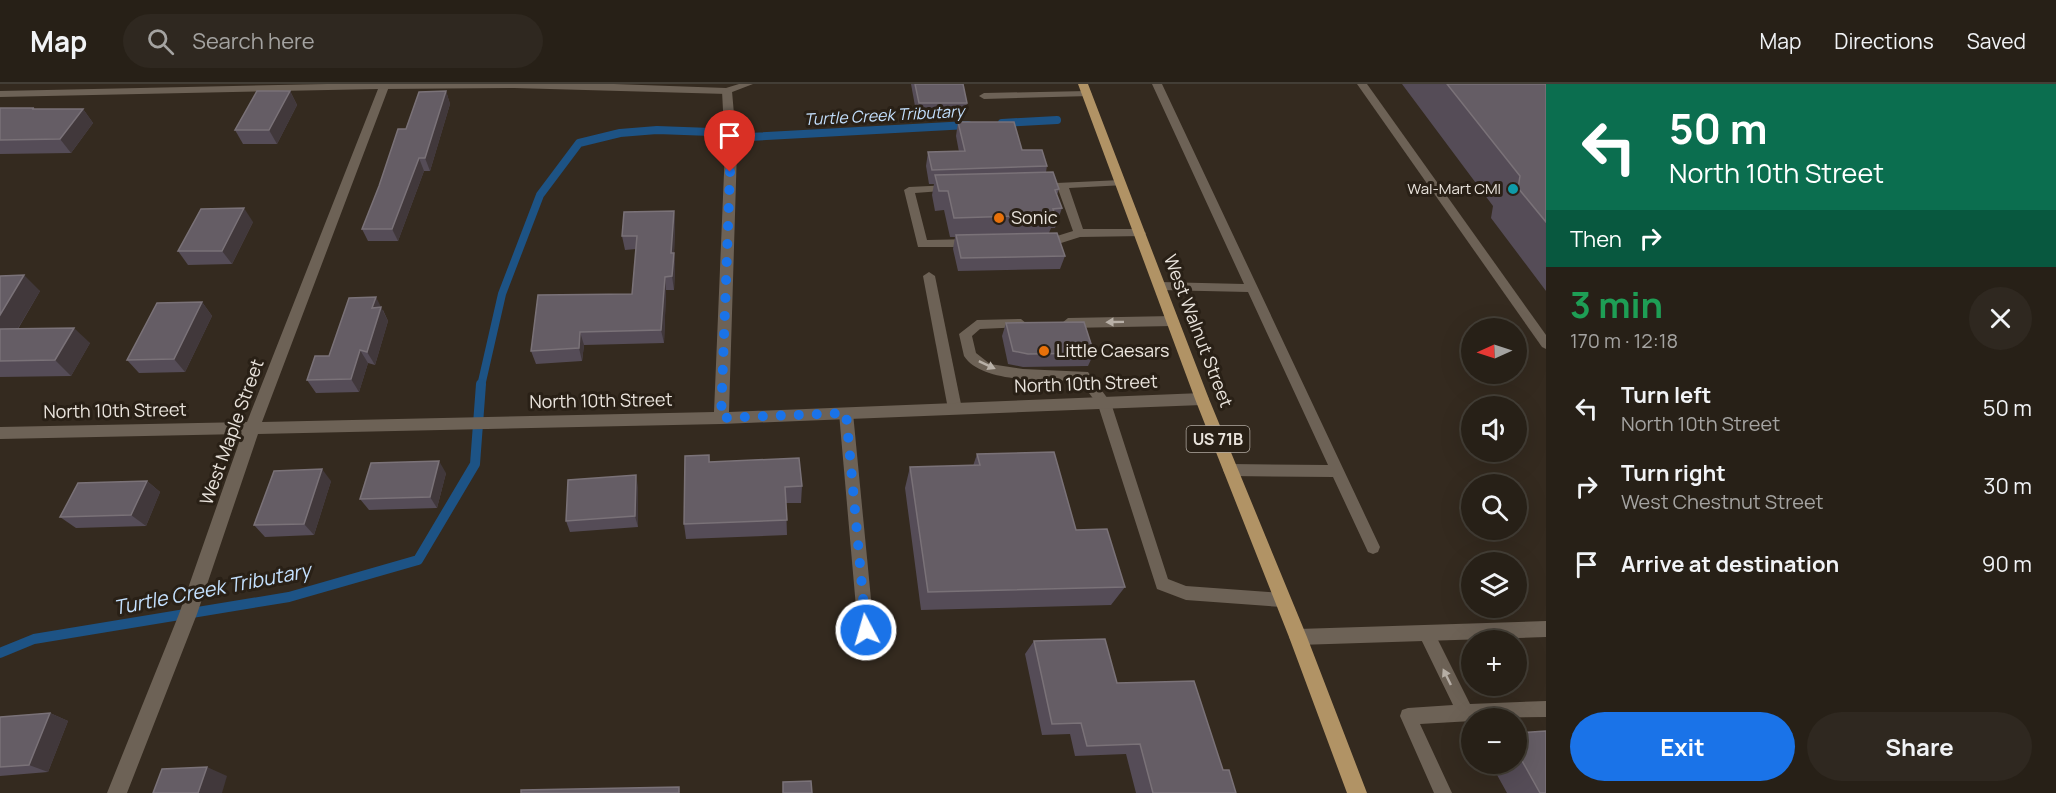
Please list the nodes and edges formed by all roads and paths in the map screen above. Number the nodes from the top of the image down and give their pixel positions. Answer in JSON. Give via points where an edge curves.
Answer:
{"nodes":[{"id":1,"x":748,"y":84,"type":"edge"},
{"id":2,"x":1157,"y":84,"type":"edge"},
{"id":3,"x":1362,"y":84,"type":"edge"},
{"id":4,"x":384,"y":85,"type":"edge"},
{"id":5,"x":1085,"y":89,"type":"edge"},
{"id":6,"x":727,"y":91,"type":"junction"},
{"id":7,"x":0,"y":94,"type":"edge"},
{"id":8,"x":984,"y":96,"type":"dead end"},
{"id":9,"x":1121,"y":183,"type":"junction"},
{"id":10,"x":1062,"y":185,"type":"junction"},
{"id":11,"x":1027,"y":186,"type":"edge"},
{"id":12,"x":968,"y":188,"type":"edge"},
{"id":13,"x":1140,"y":233,"type":"junction"},
{"id":14,"x":1078,"y":234,"type":"junction"},
{"id":15,"x":1024,"y":241,"type":"edge"},
{"id":16,"x":979,"y":242,"type":"edge"},
{"id":17,"x":929,"y":276,"type":"dead end"},
{"id":18,"x":1160,"y":286,"type":"junction"},
{"id":19,"x":1253,"y":288,"type":"junction"},
{"id":20,"x":1173,"y":321,"type":"junction"},
{"id":21,"x":1058,"y":323,"type":"edge"},
{"id":22,"x":1035,"y":324,"type":"edge"},
{"id":23,"x":1546,"y":344,"type":"edge"},
{"id":24,"x":1202,"y":399,"type":"junction"},
{"id":25,"x":1104,"y":403,"type":"junction"},
{"id":26,"x":955,"y":409,"type":"junction"},
{"id":27,"x":846,"y":413,"type":"junction"},
{"id":28,"x":721,"y":418,"type":"junction"},
{"id":29,"x":252,"y":428,"type":"junction"},
{"id":30,"x":0,"y":433,"type":"edge"},
{"id":31,"x":1230,"y":470,"type":"junction"},
{"id":32,"x":1339,"y":471,"type":"junction"},
{"id":33,"x":1373,"y":547,"type":"dead end"},
{"id":34,"x":1282,"y":600,"type":"junction"},
{"id":35,"x":1546,"y":629,"type":"edge"},
{"id":36,"x":866,"y":630,"type":"dead end"},
{"id":37,"x":1426,"y":633,"type":"junction"},
{"id":38,"x":1298,"y":637,"type":"junction"},
{"id":39,"x":1463,"y":708,"type":"edge"},
{"id":40,"x":1546,"y":709,"type":"edge"},
{"id":41,"x":1527,"y":710,"type":"edge"},
{"id":42,"x":1461,"y":713,"type":"edge"},
{"id":43,"x":117,"y":793,"type":"edge"},
{"id":44,"x":1357,"y":793,"type":"edge"},
{"id":45,"x":1443,"y":793,"type":"edge"}],
"edges":[{"from":1,"to":6,"type":"lane"},
{"from":2,"to":19,"type":"lane"},
{"from":3,"to":23,"type":"lane"},
{"from":4,"to":6,"type":"lane"},
{"from":4,"to":7,"type":"street"},
{"from":4,"to":29,"type":"street","name":"West Maple Street"},
{"from":5,"to":8,"type":"lane"},
{"from":5,"to":9,"type":"main road","name":"West Walnut Street","number":"US 71B"},
{"from":6,"to":28,"type":"street","via":[[731,149]]},
{"from":9,"to":10,"type":"lane"},
{"from":9,"to":13,"type":"main road","name":"West Walnut Street","number":"US 71B"},
{"from":10,"to":11,"type":"lane"},
{"from":10,"to":14,"type":"lane"},
{"from":12,"to":16,"type":"lane","via":[[909,190],[922,244]]},
{"from":13,"to":14,"type":"lane"},
{"from":13,"to":18,"type":"main road","name":"West Walnut Street","number":"US 71B"},
{"from":14,"to":15,"type":"lane","via":[[1058,240]]},
{"from":17,"to":26,"type":"lane"},
{"from":18,"to":19,"type":"lane"},
{"from":18,"to":20,"type":"main road","name":"West Walnut Street","number":"US 71B"},
{"from":19,"to":32,"type":"lane"},
{"from":20,"to":21,"type":"lane","one_way":true},
{"from":20,"to":24,"type":"main road","name":"West Walnut Street","number":"US 71B"},
{"from":22,"to":25,"type":"lane","one_way":true,"via":[[977,325],[965,334],[970,356],[987,368],[1023,374],[1083,375]]},
{"from":24,"to":25,"type":"street","name":"North 10th Street"},
{"from":24,"to":31,"type":"main road","name":"West Walnut Street","number":"US 71B"},
{"from":25,"to":26,"type":"street","name":"North 10th Street"},
{"from":25,"to":34,"type":"lane","via":[[1162,584],[1186,593]]},
{"from":26,"to":27,"type":"street","name":"North 10th Street"},
{"from":27,"to":28,"type":"street","name":"North 10th Street"},
{"from":27,"to":36,"type":"lane"},
{"from":28,"to":29,"type":"street","name":"North 10th Street"},
{"from":29,"to":30,"type":"street","name":"North 10th Street"},
{"from":29,"to":43,"type":"street","name":"West Maple Street","via":[[188,614]]},
{"from":31,"to":32,"type":"lane"},
{"from":31,"to":34,"type":"main road","name":"West Walnut Street","number":"US 71B"},
{"from":32,"to":33,"type":"lane"},
{"from":34,"to":38,"type":"main road","name":"West Walnut Street","number":"US 71B"},
{"from":35,"to":37,"type":"street"},
{"from":37,"to":38,"type":"street"},
{"from":39,"to":37,"type":"lane","one_way":true},
{"from":38,"to":44,"type":"main road","name":"West Walnut Street","number":"US 71B"},
{"from":40,"to":41,"type":"lane"},
{"from":42,"to":45,"type":"lane","via":[[1408,716]]}]}
